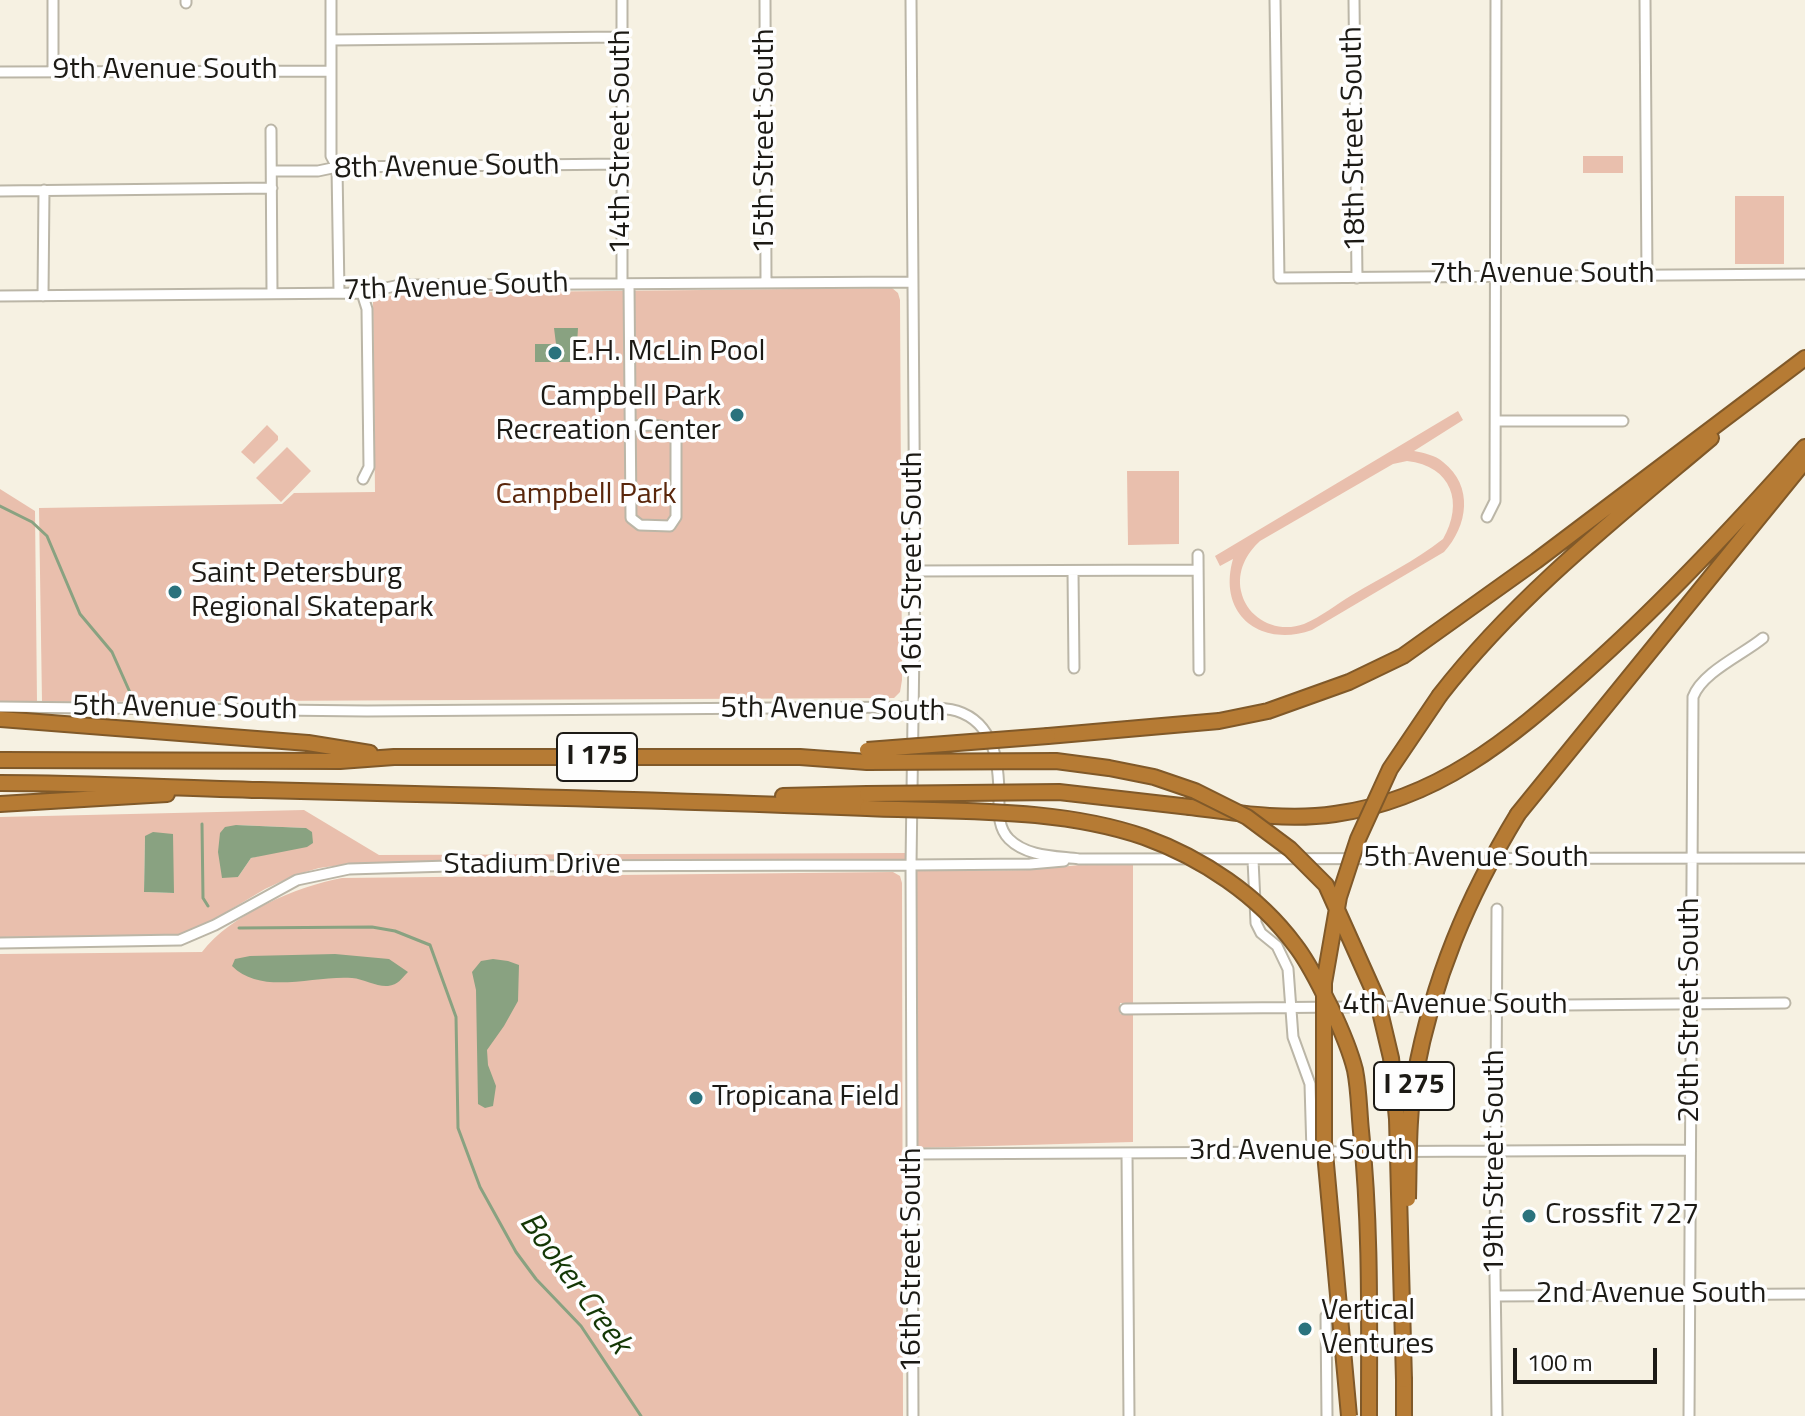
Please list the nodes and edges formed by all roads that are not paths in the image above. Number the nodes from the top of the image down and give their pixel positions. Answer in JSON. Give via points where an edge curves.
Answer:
{"nodes":[{"id":1,"x":53,"y":0,"type":"edge"},
{"id":2,"x":331,"y":0,"type":"edge"},
{"id":3,"x":622,"y":0,"type":"edge"},
{"id":4,"x":765,"y":0,"type":"edge"},
{"id":5,"x":911,"y":0,"type":"edge"},
{"id":6,"x":1275,"y":0,"type":"edge"},
{"id":7,"x":1354,"y":0,"type":"edge"},
{"id":8,"x":1496,"y":0,"type":"edge"},
{"id":9,"x":1645,"y":0,"type":"edge"},
{"id":10,"x":621,"y":37,"type":"junction"},
{"id":11,"x":332,"y":40,"type":"junction"},
{"id":12,"x":330,"y":71,"type":"junction"},
{"id":13,"x":0,"y":72,"type":"edge"},
{"id":14,"x":53,"y":72,"type":"junction"},
{"id":15,"x":271,"y":130,"type":"dead end"},
{"id":16,"x":622,"y":164,"type":"junction"},
{"id":17,"x":337,"y":167,"type":"junction"},
{"id":18,"x":272,"y":171,"type":"junction"},
{"id":19,"x":272,"y":188,"type":"junction"},
{"id":20,"x":44,"y":190,"type":"junction"},
{"id":21,"x":0,"y":191,"type":"edge"},
{"id":22,"x":1805,"y":274,"type":"edge"},
{"id":23,"x":1496,"y":275,"type":"junction"},
{"id":24,"x":1647,"y":275,"type":"junction"},
{"id":25,"x":1357,"y":278,"type":"junction"},
{"id":26,"x":766,"y":282,"type":"junction"},
{"id":27,"x":912,"y":282,"type":"junction"},
{"id":28,"x":626,"y":284,"type":"junction"},
{"id":29,"x":272,"y":293,"type":"junction"},
{"id":30,"x":339,"y":293,"type":"junction"},
{"id":31,"x":362,"y":293,"type":"junction"},
{"id":32,"x":0,"y":296,"type":"edge"},
{"id":33,"x":43,"y":296,"type":"junction"},
{"id":34,"x":1805,"y":360,"type":"edge"},
{"id":35,"x":1496,"y":421,"type":"junction"},
{"id":36,"x":1623,"y":421,"type":"dead end"},
{"id":37,"x":630,"y":426,"type":"junction"},
{"id":38,"x":1805,"y":447,"type":"edge"},
{"id":39,"x":1805,"y":461,"type":"edge"},
{"id":40,"x":363,"y":479,"type":"dead end"},
{"id":41,"x":1487,"y":517,"type":"dead end"},
{"id":42,"x":1198,"y":555,"type":"dead end"},
{"id":43,"x":1198,"y":570,"type":"junction"},
{"id":44,"x":915,"y":571,"type":"junction"},
{"id":45,"x":1073,"y":571,"type":"junction"},
{"id":46,"x":1763,"y":638,"type":"dead end"},
{"id":47,"x":1074,"y":668,"type":"dead end"},
{"id":48,"x":1199,"y":670,"type":"dead end"},
{"id":49,"x":0,"y":707,"type":"edge"},
{"id":50,"x":913,"y":707,"type":"junction"},
{"id":51,"x":0,"y":719,"type":"edge"},
{"id":52,"x":867,"y":756,"type":"junction"},
{"id":53,"x":394,"y":757,"type":"junction"},
{"id":54,"x":0,"y":760,"type":"edge"},
{"id":55,"x":0,"y":783,"type":"edge"},
{"id":56,"x":226,"y":789,"type":"junction"},
{"id":57,"x":867,"y":801,"type":"junction"},
{"id":58,"x":0,"y":804,"type":"edge"},
{"id":59,"x":1691,"y":858,"type":"junction"},
{"id":60,"x":1805,"y":858,"type":"edge"},
{"id":61,"x":1079,"y":859,"type":"junction"},
{"id":62,"x":1253,"y":860,"type":"junction"},
{"id":63,"x":911,"y":865,"type":"junction"},
{"id":64,"x":1497,"y":909,"type":"dead end"},
{"id":65,"x":0,"y":943,"type":"edge"},
{"id":66,"x":1785,"y":1003,"type":"dead end"},
{"id":67,"x":1692,"y":1005,"type":"junction"},
{"id":68,"x":1496,"y":1006,"type":"junction"},
{"id":69,"x":1289,"y":1007,"type":"junction"},
{"id":70,"x":1125,"y":1009,"type":"dead end"},
{"id":71,"x":1690,"y":1150,"type":"junction"},
{"id":72,"x":1496,"y":1151,"type":"junction"},
{"id":73,"x":1312,"y":1152,"type":"junction"},
{"id":74,"x":1127,"y":1153,"type":"junction"},
{"id":75,"x":912,"y":1154,"type":"junction"},
{"id":76,"x":1805,"y":1294,"type":"edge"},
{"id":77,"x":1689,"y":1295,"type":"junction"},
{"id":78,"x":1497,"y":1296,"type":"junction"},
{"id":79,"x":1326,"y":1316,"type":"dead end"},
{"id":80,"x":1404,"y":1380,"type":"junction"},
{"id":81,"x":913,"y":1416,"type":"edge"},
{"id":82,"x":1129,"y":1416,"type":"edge"},
{"id":83,"x":1327,"y":1416,"type":"edge"},
{"id":84,"x":1349,"y":1416,"type":"edge"},
{"id":85,"x":1369,"y":1416,"type":"edge"},
{"id":86,"x":1404,"y":1416,"type":"edge"},
{"id":87,"x":1497,"y":1416,"type":"edge"},
{"id":88,"x":1689,"y":1416,"type":"edge"}],
"edges":[{"from":1,"to":14,"type":"street"},
{"from":2,"to":11,"type":"street"},
{"from":3,"to":10,"type":"street","name":"14th Street South"},
{"from":4,"to":26,"type":"street","name":"15th Street South"},
{"from":5,"to":27,"type":"street","name":"16th Street South"},
{"from":6,"to":25,"type":"street","name":"7th Avenue South","via":[[1279,278]]},
{"from":7,"to":25,"type":"street","name":"18th Street South"},
{"from":8,"to":23,"type":"street"},
{"from":9,"to":24,"type":"street"},
{"from":10,"to":11,"type":"street"},
{"from":10,"to":16,"type":"street","name":"14th Street South"},
{"from":11,"to":12,"type":"street"},
{"from":12,"to":14,"type":"street","name":"9th Avenue South"},
{"from":12,"to":17,"type":"street","via":[[331,156]]},
{"from":13,"to":14,"type":"street","name":"9th Avenue South"},
{"from":15,"to":18,"type":"street"},
{"from":16,"to":17,"type":"street","name":"8th Avenue South"},
{"from":16,"to":28,"type":"street","name":"14th Street South"},
{"from":17,"to":18,"type":"street","name":"8th Avenue South"},
{"from":17,"to":30,"type":"street"},
{"from":18,"to":19,"type":"street"},
{"from":19,"to":20,"type":"street"},
{"from":19,"to":29,"type":"street"},
{"from":20,"to":21,"type":"street"},
{"from":20,"to":33,"type":"street"},
{"from":22,"to":24,"type":"street","name":"7th Avenue South"},
{"from":23,"to":24,"type":"street","name":"7th Avenue South"},
{"from":23,"to":25,"type":"street","name":"7th Avenue South"},
{"from":23,"to":35,"type":"street"},
{"from":26,"to":27,"type":"street","name":"7th Avenue South"},
{"from":26,"to":28,"type":"street","name":"7th Avenue South"},
{"from":27,"to":44,"type":"street","name":"16th Street South"},
{"from":28,"to":31,"type":"street","name":"7th Avenue South","via":[[400,285]]},
{"from":28,"to":37,"type":"street","name":"14th Street South"},
{"from":29,"to":30,"type":"street","name":"7th Avenue South"},
{"from":29,"to":33,"type":"street","name":"7th Avenue South"},
{"from":30,"to":31,"type":"street","name":"7th Avenue South"},
{"from":31,"to":40,"type":"street","via":[[367,309],[369,432],[369,467]]},
{"from":32,"to":33,"type":"street","name":"7th Avenue South"},
{"from":34,"to":52,"type":"highway","bridge":true,"via":[[1464,615],[1349,682],[1268,711],[1219,721]]},
{"from":34,"to":84,"type":"highway","bridge":true,"via":[[1538,587],[1468,658],[1390,769],[1358,839],[1339,897],[1324,983],[1324,1142]]},
{"from":35,"to":36,"type":"street"},
{"from":35,"to":41,"type":"street","via":[[1495,501]]},
{"from":37,"to":37,"type":"street","name":"14th Street South","via":[[673,430],[676,517],[670,526],[640,525],[631,518]]},
{"from":38,"to":57,"type":"highway","bridge":true,"via":[[1656,606],[1538,714],[1481,758],[1393,801],[1334,815],[1249,815],[1059,792]]},
{"from":39,"to":80,"type":"highway","number":"I 275","bridge":true,"via":[[1518,814],[1455,933],[1414,1079]]},
{"from":42,"to":43,"type":"street"},
{"from":43,"to":45,"type":"street"},
{"from":43,"to":48,"type":"street"},
{"from":44,"to":45,"type":"street"},
{"from":44,"to":50,"type":"street","name":"16th Street South"},
{"from":45,"to":47,"type":"street"},
{"from":46,"to":59,"type":"street","name":"20th Street South","via":[[1695,690]]},
{"from":49,"to":50,"type":"street","name":"5th Avenue South"},
{"from":50,"to":61,"type":"street","name":"5th Avenue South","via":[[959,712],[984,729],[999,767],[999,819],[1009,839],[1033,853]]},
{"from":50,"to":63,"type":"street","name":"16th Street South"},
{"from":51,"to":53,"type":"highway","via":[[308,743]]},
{"from":52,"to":53,"type":"highway","number":"I 175"},
{"from":52,"to":80,"type":"highway","bridge":true,"via":[[1056,761],[1154,777],[1247,817],[1326,885],[1377,999],[1391,1058]]},
{"from":53,"to":54,"type":"highway","number":"I 175"},
{"from":55,"to":56,"type":"highway","number":"I 175"},
{"from":56,"to":57,"type":"highway","number":"I 175"},
{"from":56,"to":58,"type":"highway"},
{"from":57,"to":85,"type":"highway","bridge":true,"via":[[1016,814],[1143,837],[1229,881],[1279,925],[1316,977],[1355,1070],[1367,1187]]},
{"from":59,"to":60,"type":"street","name":"5th Avenue South"},
{"from":59,"to":62,"type":"street","name":"5th Avenue South"},
{"from":59,"to":67,"type":"street","name":"20th Street South"},
{"from":61,"to":62,"type":"street","name":"5th Avenue South"},
{"from":61,"to":63,"type":"street","name":"Stadium Drive"},
{"from":62,"to":69,"type":"street","via":[[1256,923],[1283,956]]},
{"from":63,"to":65,"type":"street","name":"Stadium Drive","via":[[349,869],[320,873],[271,892],[180,940]]},
{"from":63,"to":75,"type":"street","name":"16th Street South"},
{"from":64,"to":68,"type":"street","name":"19th Street South"},
{"from":66,"to":67,"type":"street","name":"4th Avenue South"},
{"from":67,"to":68,"type":"street","name":"4th Avenue South"},
{"from":67,"to":71,"type":"street","name":"20th Street South"},
{"from":68,"to":69,"type":"street","name":"4th Avenue South"},
{"from":68,"to":72,"type":"street","name":"19th Street South"},
{"from":69,"to":70,"type":"street","name":"4th Avenue South"},
{"from":69,"to":73,"type":"street","via":[[1293,1037],[1310,1084]]},
{"from":71,"to":72,"type":"street","name":"3rd Avenue South"},
{"from":71,"to":77,"type":"street","name":"20th Street South"},
{"from":72,"to":73,"type":"street","name":"3rd Avenue South"},
{"from":72,"to":78,"type":"street","name":"19th Street South"},
{"from":73,"to":74,"type":"street","name":"3rd Avenue South"},
{"from":74,"to":75,"type":"street","name":"3rd Avenue South"},
{"from":74,"to":82,"type":"street"},
{"from":75,"to":81,"type":"street","name":"16th Street South"},
{"from":76,"to":77,"type":"street","name":"2nd Avenue South"},
{"from":77,"to":78,"type":"street","name":"2nd Avenue South"},
{"from":77,"to":88,"type":"street","name":"20th Street South"},
{"from":78,"to":87,"type":"street","name":"19th Street South"},
{"from":79,"to":83,"type":"street"},
{"from":80,"to":86,"type":"highway","number":"I 275"}]}
